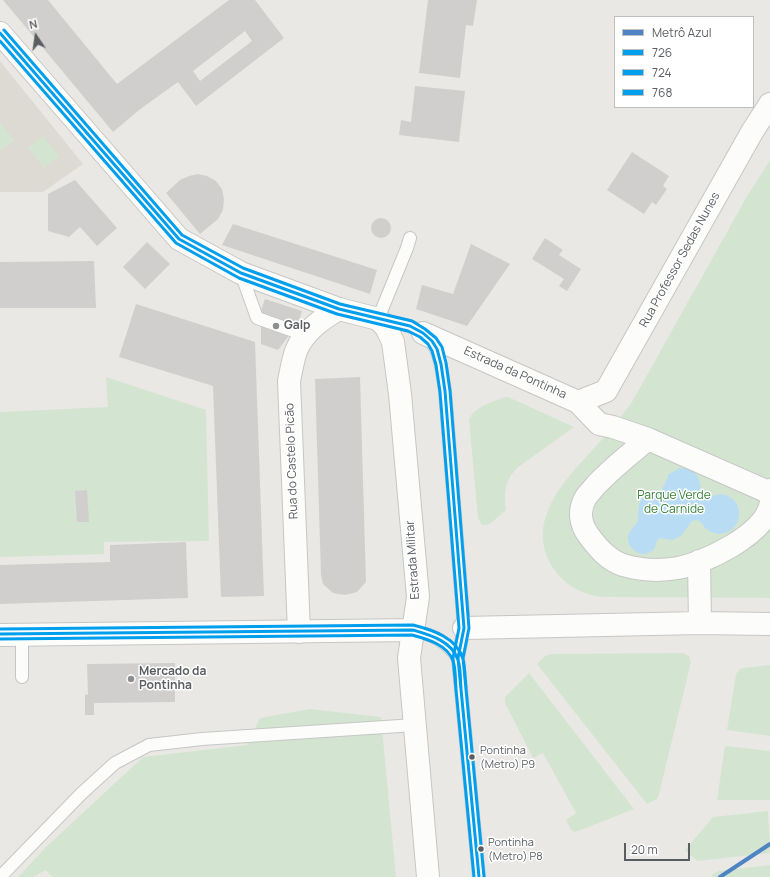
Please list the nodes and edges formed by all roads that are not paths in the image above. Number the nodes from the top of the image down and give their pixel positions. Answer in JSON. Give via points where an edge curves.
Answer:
{"nodes":[{"id":1,"x":0,"y":33,"type":"edge"},
{"id":2,"x":770,"y":104,"type":"edge"},
{"id":3,"x":410,"y":238,"type":"dead end"},
{"id":4,"x":241,"y":273,"type":"junction"},
{"id":5,"x":339,"y":309,"type":"junction"},
{"id":6,"x":378,"y":319,"type":"junction"},
{"id":7,"x":423,"y":333,"type":"junction"},
{"id":8,"x":306,"y":335,"type":"junction"},
{"id":9,"x":578,"y":402,"type":"junction"},
{"id":10,"x":648,"y":439,"type":"junction"},
{"id":11,"x":770,"y":496,"type":"edge"},
{"id":12,"x":700,"y":561,"type":"junction"},
{"id":13,"x":700,"y":623,"type":"junction"},
{"id":14,"x":770,"y":624,"type":"edge"},
{"id":15,"x":464,"y":628,"type":"junction"},
{"id":16,"x":413,"y":630,"type":"junction"},
{"id":17,"x":299,"y":632,"type":"junction"},
{"id":18,"x":6,"y":635,"type":"edge"},
{"id":19,"x":458,"y":658,"type":"junction"},
{"id":20,"x":22,"y":677,"type":"dead end"},
{"id":21,"x":415,"y":725,"type":"junction"},
{"id":22,"x":0,"y":877,"type":"edge"},
{"id":23,"x":428,"y":877,"type":"edge"},
{"id":24,"x":480,"y":877,"type":"edge"}],
"edges":[{"from":1,"to":4,"type":"street","via":[[179,239]]},
{"from":2,"to":9,"type":"street","name":"Rua Professor Sedas Nunes","via":[[606,391]]},
{"from":3,"to":6,"type":"lane"},
{"from":4,"to":5,"type":"street"},
{"from":4,"to":8,"type":"lane","via":[[257,318]]},
{"from":5,"to":6,"type":"street"},
{"from":5,"to":8,"type":"street","name":"Rua do Castelo Picão","via":[[321,320]]},
{"from":6,"to":7,"type":"lane","via":[[410,326]]},
{"from":6,"to":16,"type":"street","name":"Estrada Militar","via":[[394,342],[400,394],[418,598]]},
{"from":7,"to":9,"type":"street","name":"Estrada da Pontinha"},
{"from":7,"to":15,"type":"lane","via":[[437,350],[445,391]]},
{"from":8,"to":17,"type":"street","name":"Rua do Castelo Picão","via":[[297,350],[289,382]]},
{"from":9,"to":10,"type":"street","name":"Estrada da Pontinha","via":[[599,424]]},
{"from":10,"to":11,"type":"street"},
{"from":10,"to":12,"type":"street","via":[[616,465],[587,496],[582,505],[581,522],[584,530],[604,554],[622,564],[641,569],[660,569],[678,568]]},
{"from":11,"to":12,"type":"street","via":[[765,518],[753,531],[727,549]]},
{"from":12,"to":13,"type":"street"},
{"from":13,"to":14,"type":"street"},
{"from":13,"to":15,"type":"street"},
{"from":15,"to":19,"type":"lane"},
{"from":16,"to":17,"type":"street"},
{"from":16,"to":19,"type":"lane","via":[[438,638],[450,647]]},
{"from":16,"to":21,"type":"street","name":"Estrada Militar","via":[[409,658]]},
{"from":17,"to":18,"type":"street"},
{"from":18,"to":20,"type":"lane"},
{"from":19,"to":24,"type":"lane"},
{"from":21,"to":22,"type":"lane","via":[[202,739],[149,745],[115,763]]},
{"from":21,"to":23,"type":"street","name":"Estrada Militar"}]}
